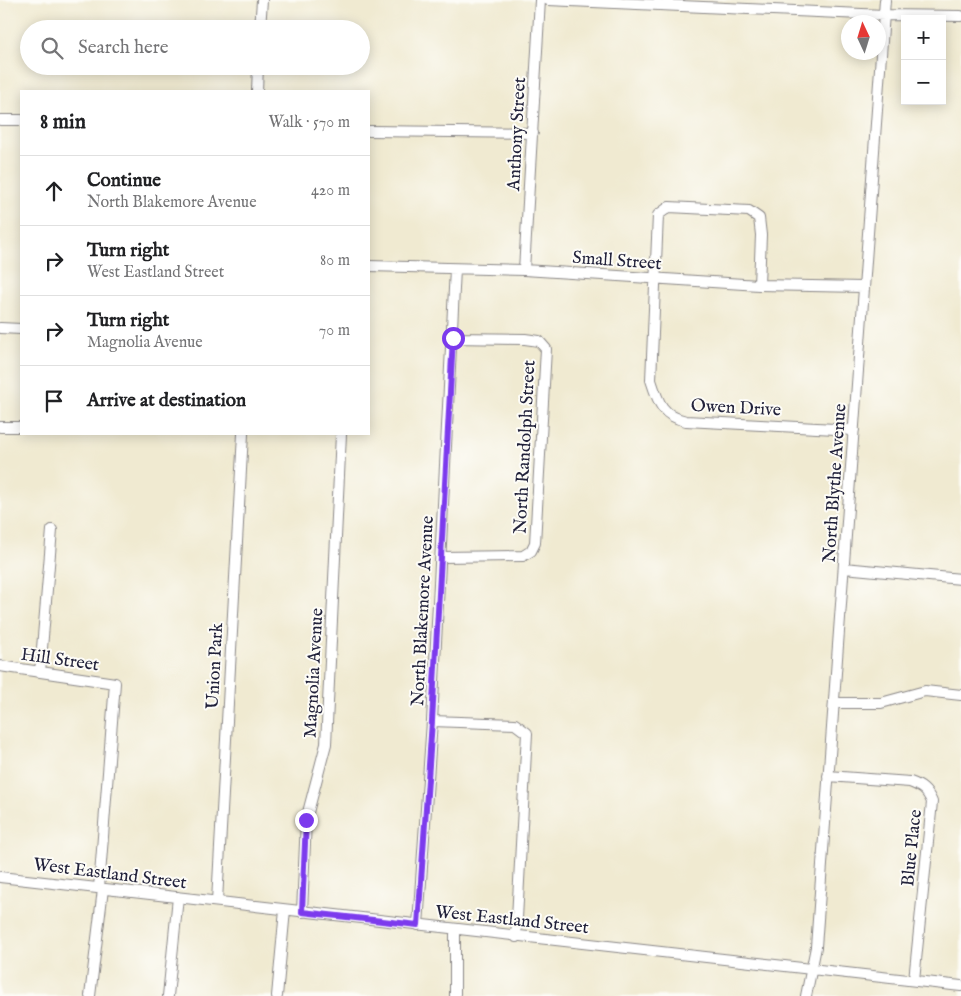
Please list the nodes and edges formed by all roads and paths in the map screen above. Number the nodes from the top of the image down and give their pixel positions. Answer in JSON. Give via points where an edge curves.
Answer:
{"nodes":[{"id":1,"x":262,"y":0,"type":"edge"},
{"id":2,"x":540,"y":0,"type":"edge"},
{"id":3,"x":548,"y":0,"type":"edge"},
{"id":4,"x":885,"y":0,"type":"edge"},
{"id":5,"x":884,"y":15,"type":"joint"},
{"id":6,"x":886,"y":15,"type":"edge"},
{"id":7,"x":961,"y":16,"type":"edge"},
{"id":8,"x":261,"y":20,"type":"edge"},
{"id":9,"x":881,"y":60,"type":"edge"},
{"id":10,"x":258,"y":75,"type":"edge"},
{"id":11,"x":257,"y":90,"type":"edge"},
{"id":12,"x":0,"y":120,"type":"edge"},
{"id":13,"x":20,"y":120,"type":"edge"},
{"id":14,"x":370,"y":131,"type":"edge"},
{"id":15,"x":533,"y":133,"type":"junction"},
{"id":16,"x":370,"y":266,"type":"edge"},
{"id":17,"x":455,"y":269,"type":"junction"},
{"id":18,"x":524,"y":270,"type":"junction"},
{"id":19,"x":654,"y":279,"type":"junction"},
{"id":20,"x":759,"y":285,"type":"junction"},
{"id":21,"x":863,"y":288,"type":"junction"},
{"id":22,"x":0,"y":328,"type":"edge"},
{"id":23,"x":20,"y":329,"type":"edge"},
{"id":24,"x":453,"y":338,"type":"junction"},
{"id":25,"x":0,"y":427,"type":"edge"},
{"id":26,"x":20,"y":427,"type":"edge"},
{"id":27,"x":854,"y":430,"type":"junction"},
{"id":28,"x":243,"y":435,"type":"edge"},
{"id":29,"x":341,"y":435,"type":"edge"},
{"id":30,"x":52,"y":530,"type":"dead end"},
{"id":31,"x":441,"y":557,"type":"junction"},
{"id":32,"x":844,"y":568,"type":"junction"},
{"id":33,"x":961,"y":579,"type":"edge"},
{"id":34,"x":0,"y":666,"type":"edge"},
{"id":35,"x":40,"y":672,"type":"junction"},
{"id":36,"x":961,"y":695,"type":"edge"},
{"id":37,"x":834,"y":703,"type":"junction"},
{"id":38,"x":432,"y":721,"type":"junction"},
{"id":39,"x":828,"y":776,"type":"junction"},
{"id":40,"x":0,"y":876,"type":"edge"},
{"id":41,"x":101,"y":888,"type":"junction"},
{"id":42,"x":178,"y":897,"type":"junction"},
{"id":43,"x":217,"y":901,"type":"junction"},
{"id":44,"x":285,"y":910,"type":"junction"},
{"id":45,"x":302,"y":912,"type":"junction"},
{"id":46,"x":418,"y":925,"type":"junction"},
{"id":47,"x":455,"y":929,"type":"junction"},
{"id":48,"x":516,"y":937,"type":"junction"},
{"id":49,"x":812,"y":968,"type":"junction"},
{"id":50,"x":914,"y":980,"type":"junction"},
{"id":51,"x":961,"y":986,"type":"edge"},
{"id":52,"x":90,"y":996,"type":"edge"},
{"id":53,"x":168,"y":996,"type":"edge"},
{"id":54,"x":277,"y":996,"type":"edge"},
{"id":55,"x":454,"y":996,"type":"edge"},
{"id":56,"x":806,"y":996,"type":"edge"}],
"edges":[{"from":1,"to":8,"type":"street"},
{"from":2,"to":15,"type":"street","name":"Anthony Street"},
{"from":3,"to":5,"type":"street"},
{"from":4,"to":5,"type":"street","name":"North Blythe Avenue"},
{"from":6,"to":7,"type":"street"},
{"from":9,"to":21,"type":"street","name":"North Blythe Avenue"},
{"from":10,"to":11,"type":"street"},
{"from":12,"to":13,"type":"street"},
{"from":14,"to":15,"type":"street"},
{"from":15,"to":18,"type":"street","name":"Anthony Street"},
{"from":16,"to":17,"type":"street","name":"Small Street"},
{"from":17,"to":18,"type":"street","name":"Small Street"},
{"from":17,"to":24,"type":"street","name":"North Blakemore Avenue"},
{"from":18,"to":19,"type":"street","name":"Small Street"},
{"from":19,"to":20,"type":"street","name":"Small Street"},
{"from":19,"to":20,"type":"street","via":[[658,215],[669,207],[679,207],[748,211],[759,218]]},
{"from":19,"to":27,"type":"street","name":"Owen Drive","via":[[651,380],[660,403],[672,418],[686,422]]},
{"from":20,"to":21,"type":"street","name":"Small Street"},
{"from":21,"to":27,"type":"street","name":"North Blythe Avenue"},
{"from":22,"to":23,"type":"street"},
{"from":24,"to":31,"type":"street","name":"North Blakemore Avenue"},
{"from":24,"to":31,"type":"street","name":"North Randolph Street","via":[[525,339],[539,341],[546,349],[535,543],[531,551],[523,556]]},
{"from":25,"to":26,"type":"street"},
{"from":27,"to":32,"type":"street","name":"North Blythe Avenue"},
{"from":28,"to":43,"type":"street","name":"Union Park"},
{"from":29,"to":45,"type":"street","name":"Magnolia Avenue","via":[[326,744],[306,820]]},
{"from":30,"to":35,"type":"street"},
{"from":31,"to":38,"type":"street","name":"North Blakemore Avenue"},
{"from":32,"to":33,"type":"street"},
{"from":32,"to":37,"type":"street","name":"North Blythe Avenue"},
{"from":34,"to":35,"type":"street","name":"Hill Street"},
{"from":35,"to":41,"type":"street","name":"Hill Street","via":[[115,683]]},
{"from":36,"to":37,"type":"street","via":[[925,691],[881,703]]},
{"from":37,"to":39,"type":"street","name":"North Blythe Avenue"},
{"from":38,"to":46,"type":"street","name":"North Blakemore Avenue"},
{"from":38,"to":48,"type":"street","via":[[515,724],[527,733]]},
{"from":39,"to":49,"type":"street","name":"North Blythe Avenue"},
{"from":39,"to":50,"type":"street","name":"Blue Place","via":[[910,782],[921,786],[932,802]]},
{"from":40,"to":41,"type":"street","name":"West Eastland Street"},
{"from":41,"to":42,"type":"street","name":"West Eastland Street"},
{"from":41,"to":52,"type":"street"},
{"from":42,"to":43,"type":"street","name":"West Eastland Street"},
{"from":42,"to":53,"type":"street"},
{"from":43,"to":44,"type":"street","name":"West Eastland Street"},
{"from":44,"to":45,"type":"street","name":"West Eastland Street"},
{"from":44,"to":54,"type":"street"},
{"from":45,"to":46,"type":"street","name":"West Eastland Street"},
{"from":46,"to":47,"type":"street","name":"West Eastland Street"},
{"from":47,"to":48,"type":"street","name":"West Eastland Street"},
{"from":47,"to":55,"type":"street"},
{"from":48,"to":49,"type":"street","name":"West Eastland Street"},
{"from":49,"to":50,"type":"street","name":"West Eastland Street"},
{"from":49,"to":56,"type":"street","name":"North Blythe Avenue"},
{"from":50,"to":51,"type":"street","name":"West Eastland Street"}]}
